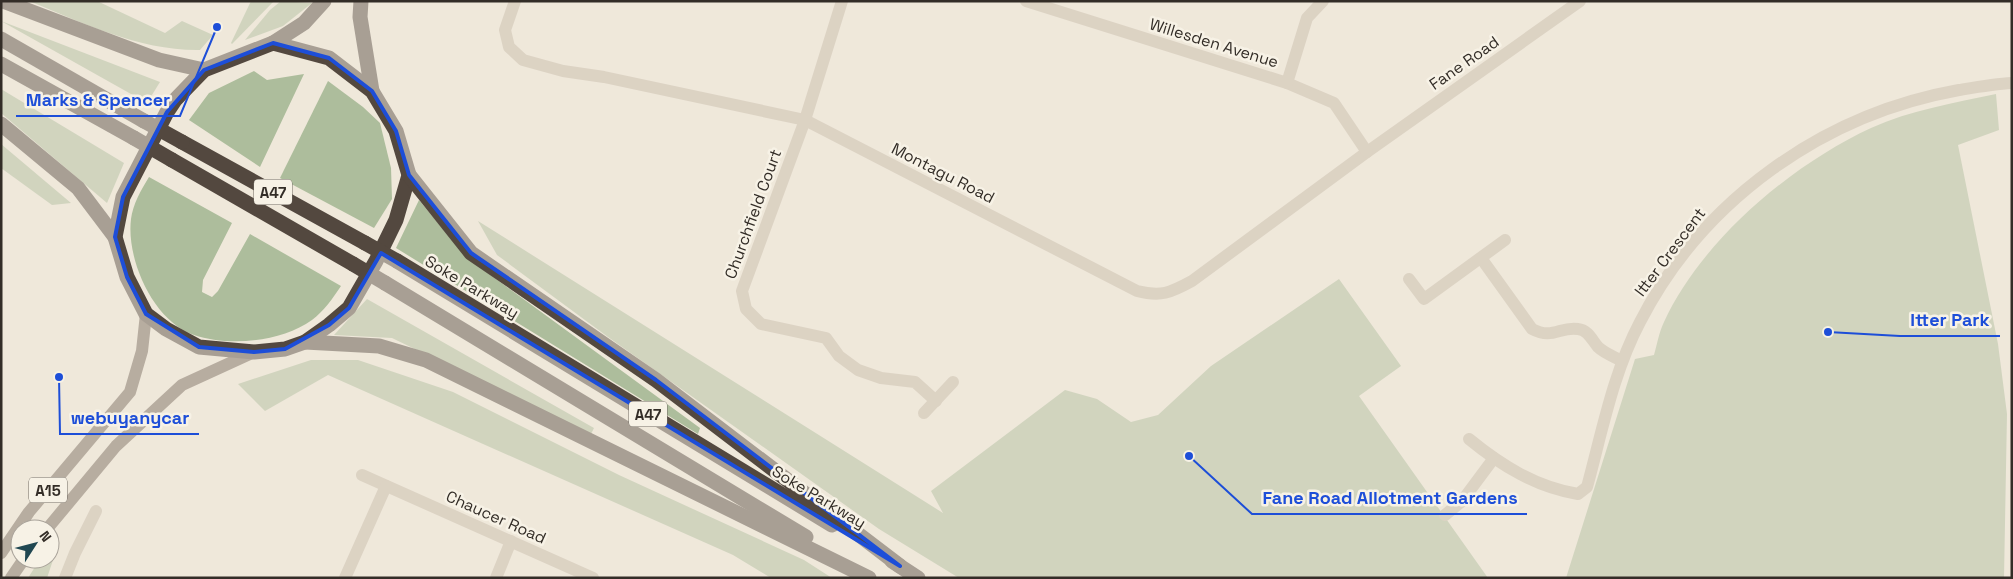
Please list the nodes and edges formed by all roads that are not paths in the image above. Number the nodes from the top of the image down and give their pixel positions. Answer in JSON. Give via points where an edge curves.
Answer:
{"nodes":[{"id":1,"x":3,"y":1,"type":"edge"},
{"id":2,"x":324,"y":1,"type":"edge"},
{"id":3,"x":361,"y":1,"type":"edge"},
{"id":4,"x":515,"y":1,"type":"edge"},
{"id":5,"x":842,"y":1,"type":"edge"},
{"id":6,"x":1026,"y":1,"type":"edge"},
{"id":7,"x":1323,"y":1,"type":"edge"},
{"id":8,"x":1580,"y":1,"type":"edge"},
{"id":9,"x":1,"y":39,"type":"edge"},
{"id":10,"x":273,"y":43,"type":"junction"},
{"id":11,"x":1,"y":64,"type":"edge"},
{"id":12,"x":204,"y":70,"type":"junction"},
{"id":13,"x":1288,"y":82,"type":"junction"},
{"id":14,"x":2012,"y":84,"type":"edge"},
{"id":15,"x":372,"y":91,"type":"junction"},
{"id":16,"x":805,"y":120,"type":"junction"},
{"id":17,"x":1,"y":124,"type":"edge"},
{"id":18,"x":1367,"y":152,"type":"junction"},
{"id":19,"x":409,"y":175,"type":"junction"},
{"id":20,"x":115,"y":237,"type":"junction"},
{"id":21,"x":1505,"y":240,"type":"dead end"},
{"id":22,"x":1481,"y":258,"type":"junction"},
{"id":23,"x":1409,"y":279,"type":"dead end"},
{"id":24,"x":146,"y":314,"type":"junction"},
{"id":25,"x":305,"y":342,"type":"junction"},
{"id":26,"x":254,"y":352,"type":"junction"},
{"id":27,"x":1622,"y":361,"type":"junction"},
{"id":28,"x":952,"y":382,"type":"dead end"},
{"id":29,"x":936,"y":401,"type":"junction"},
{"id":30,"x":924,"y":413,"type":"dead end"},
{"id":31,"x":1469,"y":439,"type":"dead end"},
{"id":32,"x":1494,"y":458,"type":"junction"},
{"id":33,"x":362,"y":476,"type":"dead end"},
{"id":34,"x":386,"y":486,"type":"junction"},
{"id":35,"x":96,"y":511,"type":"dead end"},
{"id":36,"x":1445,"y":515,"type":"dead end"},
{"id":37,"x":55,"y":519,"type":"edge"},
{"id":38,"x":511,"y":541,"type":"junction"},
{"id":39,"x":1,"y":553,"type":"edge"},
{"id":40,"x":900,"y":566,"type":"junction"},
{"id":41,"x":65,"y":578,"type":"edge"},
{"id":42,"x":345,"y":578,"type":"edge"},
{"id":43,"x":496,"y":578,"type":"edge"},
{"id":44,"x":593,"y":578,"type":"edge"},
{"id":45,"x":869,"y":578,"type":"edge"},
{"id":46,"x":873,"y":578,"type":"edge"},
{"id":47,"x":918,"y":578,"type":"edge"}],
"edges":[{"from":1,"to":12,"type":"highway","via":[[159,60]]},
{"from":2,"to":10,"type":"highway","via":[[304,23]]},
{"from":3,"to":15,"type":"highway","via":[[360,17]]},
{"from":4,"to":16,"type":"street","name":"Montagu Road","via":[[505,30],[509,47],[523,60]]},
{"from":5,"to":16,"type":"street","name":"Churchfield Court"},
{"from":6,"to":13,"type":"street","name":"Willesden Avenue"},
{"from":7,"to":13,"type":"street","via":[[1307,18]]},
{"from":8,"to":18,"type":"street","name":"Fane Road"},
{"from":9,"to":40,"type":"highway","name":"Soke Parkway","number":"A47","bridge":true,"via":[[397,262]]},
{"from":10,"to":12,"type":"highway"},
{"from":10,"to":15,"type":"highway","via":[[329,58]]},
{"from":11,"to":46,"type":"highway","number":"A47","bridge":true,"via":[[386,283]]},
{"from":12,"to":20,"type":"highway","via":[[174,100],[167,112],[123,197]]},
{"from":13,"to":18,"type":"street","name":"Willesden Avenue","via":[[1334,103]]},
{"from":14,"to":27,"type":"street","name":"Itter Crescent","via":[[1928,96],[1866,116],[1813,142],[1771,168],[1724,207],[1693,242],[1640,320]]},
{"from":15,"to":19,"type":"highway","via":[[396,131]]},
{"from":16,"to":18,"type":"street","name":"Montagu Road","via":[[1137,292],[1154,296],[1174,291],[1192,281]]},
{"from":16,"to":29,"type":"street","name":"Churchfield Court","via":[[742,291],[746,309],[761,324],[826,338],[839,356],[858,370],[881,378],[916,382]]},
{"from":17,"to":20,"type":"highway","via":[[78,188]]},
{"from":19,"to":25,"type":"highway","via":[[396,220],[349,308]]},
{"from":19,"to":40,"type":"highway","number":"A47","via":[[471,253],[656,380]]},
{"from":20,"to":24,"type":"highway","via":[[127,277]]},
{"from":21,"to":22,"type":"street"},
{"from":22,"to":23,"type":"street","via":[[1424,300]]},
{"from":22,"to":27,"type":"street","via":[[1532,329],[1551,335],[1576,328],[1584,330],[1599,348]]},
{"from":24,"to":26,"type":"highway","via":[[199,347]]},
{"from":24,"to":39,"type":"main road","number":"A15","via":[[142,351],[130,392],[29,512]]},
{"from":25,"to":26,"type":"highway","via":[[285,349]]},
{"from":25,"to":45,"type":"highway","via":[[379,346],[426,360]]},
{"from":26,"to":37,"type":"main road","number":"A15","via":[[182,384],[116,446]]},
{"from":27,"to":32,"type":"street","name":"Itter Crescent","via":[[1587,487],[1578,494],[1559,491],[1523,477]]},
{"from":28,"to":29,"type":"street"},
{"from":29,"to":30,"type":"street"},
{"from":31,"to":32,"type":"street"},
{"from":32,"to":36,"type":"street","via":[[1462,501]]},
{"from":33,"to":34,"type":"street","name":"Chaucer Road"},
{"from":34,"to":38,"type":"street","name":"Chaucer Road"},
{"from":34,"to":42,"type":"street"},
{"from":35,"to":41,"type":"street"},
{"from":38,"to":43,"type":"street"},
{"from":38,"to":44,"type":"street","name":"Chaucer Road"},
{"from":40,"to":47,"type":"highway","name":"Soke Parkway","number":"A47"}]}
